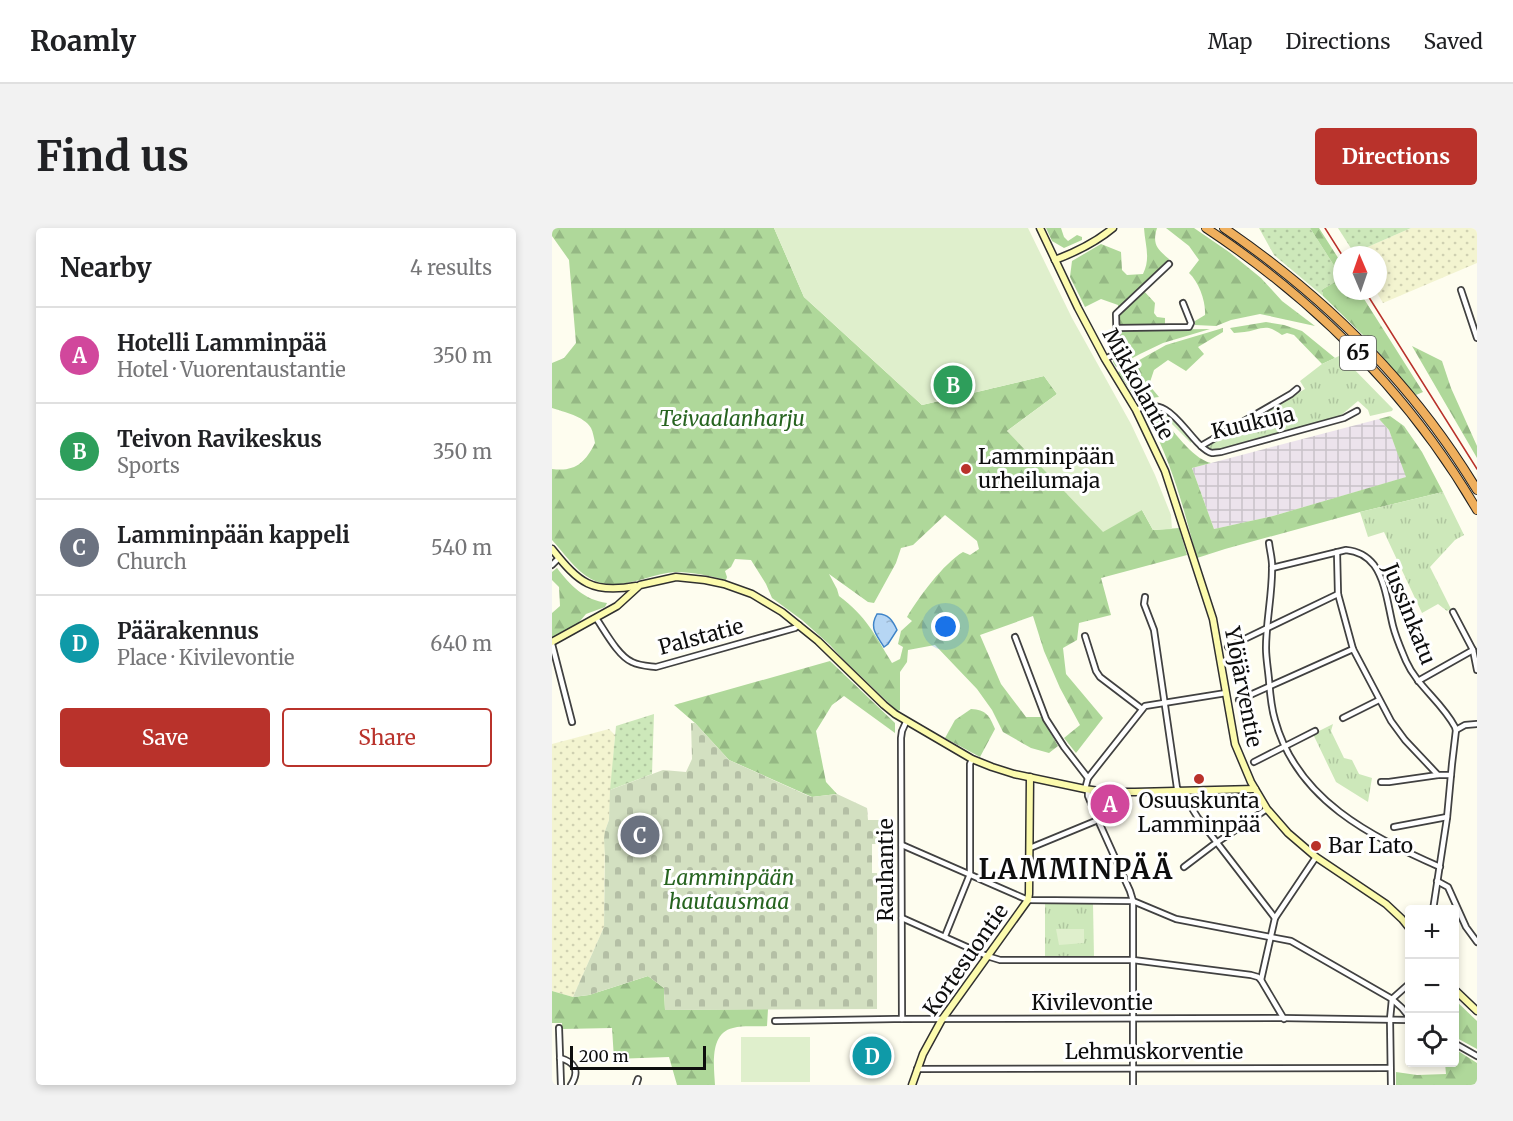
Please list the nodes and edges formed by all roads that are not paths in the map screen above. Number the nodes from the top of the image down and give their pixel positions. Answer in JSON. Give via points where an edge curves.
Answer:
{"nodes":[{"id":1,"x":1040,"y":228,"type":"edge"},
{"id":2,"x":1113,"y":228,"type":"edge"},
{"id":3,"x":1206,"y":228,"type":"edge"},
{"id":4,"x":1224,"y":228,"type":"edge"},
{"id":5,"x":1055,"y":260,"type":"junction"},
{"id":6,"x":1169,"y":264,"type":"dead end"},
{"id":7,"x":1461,"y":290,"type":"dead end"},
{"id":8,"x":1183,"y":303,"type":"dead end"},
{"id":9,"x":1117,"y":328,"type":"junction"},
{"id":10,"x":1477,"y":338,"type":"edge"},
{"id":11,"x":1105,"y":359,"type":"junction"},
{"id":12,"x":1297,"y":389,"type":"dead end"},
{"id":13,"x":1136,"y":410,"type":"junction"},
{"id":14,"x":1358,"y":411,"type":"dead end"},
{"id":15,"x":1201,"y":446,"type":"junction"},
{"id":16,"x":1477,"y":489,"type":"edge"},
{"id":17,"x":1477,"y":510,"type":"edge"},
{"id":18,"x":1269,"y":543,"type":"dead end"},
{"id":19,"x":552,"y":549,"type":"edge"},
{"id":20,"x":1337,"y":552,"type":"junction"},
{"id":21,"x":559,"y":558,"type":"junction"},
{"id":22,"x":1194,"y":561,"type":"joint"},
{"id":23,"x":552,"y":565,"type":"edge"},
{"id":24,"x":1272,"y":568,"type":"junction"},
{"id":25,"x":640,"y":585,"type":"junction"},
{"id":26,"x":1338,"y":594,"type":"junction"},
{"id":27,"x":1145,"y":597,"type":"dead end"},
{"id":28,"x":1453,"y":612,"type":"dead end"},
{"id":29,"x":596,"y":618,"type":"junction"},
{"id":30,"x":799,"y":625,"type":"junction"},
{"id":31,"x":1267,"y":628,"type":"junction"},
{"id":32,"x":1085,"y":636,"type":"dead end"},
{"id":33,"x":1015,"y":637,"type":"dead end"},
{"id":34,"x":552,"y":643,"type":"edge"},
{"id":35,"x":1228,"y":647,"type":"dead end"},
{"id":36,"x":1353,"y":649,"type":"junction"},
{"id":37,"x":1473,"y":650,"type":"junction"},
{"id":38,"x":1477,"y":670,"type":"edge"},
{"id":39,"x":1418,"y":681,"type":"junction"},
{"id":40,"x":1270,"y":686,"type":"junction"},
{"id":41,"x":1226,"y":693,"type":"junction"},
{"id":42,"x":1239,"y":700,"type":"dead end"},
{"id":43,"x":1379,"y":700,"type":"junction"},
{"id":44,"x":1164,"y":703,"type":"junction"},
{"id":45,"x":1142,"y":709,"type":"junction"},
{"id":46,"x":1343,"y":718,"type":"dead end"},
{"id":47,"x":572,"y":722,"type":"dead end"},
{"id":48,"x":906,"y":722,"type":"junction"},
{"id":49,"x":1477,"y":724,"type":"edge"},
{"id":50,"x":1456,"y":730,"type":"junction"},
{"id":51,"x":1316,"y":731,"type":"dead end"},
{"id":52,"x":1284,"y":747,"type":"junction"},
{"id":53,"x":972,"y":759,"type":"junction"},
{"id":54,"x":1254,"y":762,"type":"dead end"},
{"id":55,"x":1438,"y":775,"type":"junction"},
{"id":56,"x":1451,"y":775,"type":"junction"},
{"id":57,"x":1030,"y":777,"type":"junction"},
{"id":58,"x":1088,"y":778,"type":"junction"},
{"id":59,"x":1381,"y":782,"type":"dead end"},
{"id":60,"x":1255,"y":789,"type":"junction"},
{"id":61,"x":1087,"y":790,"type":"junction"},
{"id":62,"x":1179,"y":791,"type":"junction"},
{"id":63,"x":1267,"y":809,"type":"junction"},
{"id":64,"x":1447,"y":817,"type":"junction"},
{"id":65,"x":1098,"y":820,"type":"junction"},
{"id":66,"x":1394,"y":826,"type":"dead end"},
{"id":67,"x":1218,"y":844,"type":"junction"},
{"id":68,"x":902,"y":845,"type":"junction"},
{"id":69,"x":1030,"y":848,"type":"junction"},
{"id":70,"x":1316,"y":857,"type":"junction"},
{"id":71,"x":1184,"y":867,"type":"dead end"},
{"id":72,"x":1440,"y":867,"type":"junction"},
{"id":73,"x":970,"y":874,"type":"junction"},
{"id":74,"x":1437,"y":881,"type":"junction"},
{"id":75,"x":1028,"y":900,"type":"junction"},
{"id":76,"x":1133,"y":901,"type":"junction"},
{"id":77,"x":1434,"y":905,"type":"edge"},
{"id":78,"x":902,"y":918,"type":"junction"},
{"id":79,"x":1275,"y":918,"type":"junction"},
{"id":80,"x":1405,"y":923,"type":"edge"},
{"id":81,"x":945,"y":936,"type":"junction"},
{"id":82,"x":1270,"y":937,"type":"junction"},
{"id":83,"x":1477,"y":942,"type":"edge"},
{"id":84,"x":987,"y":956,"type":"junction"},
{"id":85,"x":1133,"y":960,"type":"junction"},
{"id":86,"x":1261,"y":980,"type":"junction"},
{"id":87,"x":1405,"y":987,"type":"edge"},
{"id":88,"x":1459,"y":993,"type":"edge"},
{"id":89,"x":1392,"y":999,"type":"junction"},
{"id":90,"x":1477,"y":1011,"type":"edge"},
{"id":91,"x":1406,"y":1013,"type":"edge"},
{"id":92,"x":1284,"y":1018,"type":"junction"},
{"id":93,"x":902,"y":1019,"type":"junction"},
{"id":94,"x":942,"y":1019,"type":"junction"},
{"id":95,"x":1390,"y":1019,"type":"junction"},
{"id":96,"x":1405,"y":1019,"type":"edge"},
{"id":97,"x":1132,"y":1020,"type":"junction"},
{"id":98,"x":775,"y":1021,"type":"dead end"},
{"id":99,"x":559,"y":1028,"type":"dead end"},
{"id":100,"x":1459,"y":1045,"type":"edge"},
{"id":101,"x":1477,"y":1056,"type":"edge"},
{"id":102,"x":560,"y":1058,"type":"junction"},
{"id":103,"x":1390,"y":1068,"type":"junction"},
{"id":104,"x":917,"y":1069,"type":"junction"},
{"id":105,"x":1133,"y":1069,"type":"junction"},
{"id":106,"x":561,"y":1085,"type":"edge"},
{"id":107,"x":571,"y":1085,"type":"edge"},
{"id":108,"x":912,"y":1085,"type":"edge"},
{"id":109,"x":1133,"y":1085,"type":"edge"},
{"id":110,"x":1390,"y":1085,"type":"edge"}],
"edges":[{"from":1,"to":5,"type":"main road","name":"Mikkolantie"},
{"from":2,"to":5,"type":"main road"},
{"from":3,"to":17,"type":"highway","number":"65","via":[[1276,278],[1351,346],[1420,424]]},
{"from":4,"to":16,"type":"highway","number":"65","via":[[1289,276],[1359,339],[1409,394]]},
{"from":5,"to":11,"type":"main road","name":"Mikkolantie"},
{"from":6,"to":9,"type":"street","via":[[1116,314]]},
{"from":7,"to":10,"type":"street"},
{"from":8,"to":9,"type":"street","via":[[1189,327]]},
{"from":9,"to":11,"type":"street","via":[[1117,350]]},
{"from":11,"to":13,"type":"main road","name":"Mikkolantie"},
{"from":12,"to":15,"type":"street"},
{"from":13,"to":15,"type":"street","name":"Kuukuja","via":[[1162,407]]},
{"from":13,"to":22,"type":"main road","name":"Mikkolantie","via":[[1165,471]]},
{"from":14,"to":15,"type":"street","name":"Kuukuja","via":[[1221,452],[1209,453]]},
{"from":18,"to":24,"type":"street"},
{"from":19,"to":21,"type":"main road"},
{"from":20,"to":24,"type":"street","name":"Jussinkatu"},
{"from":20,"to":26,"type":"street"},
{"from":20,"to":39,"type":"street","name":"Jussinkatu","via":[[1356,552],[1375,566],[1401,649]]},
{"from":21,"to":23,"type":"street"},
{"from":21,"to":25,"type":"main road","via":[[595,587]]},
{"from":22,"to":41,"type":"main road","name":"Ylöjärventie","via":[[1213,619]]},
{"from":24,"to":31,"type":"street"},
{"from":25,"to":29,"type":"main road"},
{"from":25,"to":30,"type":"main road","via":[[680,577],[724,584],[760,597]]},
{"from":26,"to":31,"type":"street"},
{"from":26,"to":36,"type":"street"},
{"from":27,"to":44,"type":"street","via":[[1154,630]]},
{"from":28,"to":37,"type":"street"},
{"from":29,"to":30,"type":"street","name":"Palstatie","via":[[623,656],[656,667]]},
{"from":29,"to":34,"type":"main road"},
{"from":30,"to":48,"type":"main road"},
{"from":31,"to":35,"type":"street"},
{"from":31,"to":40,"type":"street"},
{"from":32,"to":45,"type":"street","via":[[1100,677]]},
{"from":33,"to":58,"type":"street","via":[[1047,719]]},
{"from":34,"to":47,"type":"street"},
{"from":36,"to":40,"type":"street"},
{"from":36,"to":43,"type":"street"},
{"from":37,"to":38,"type":"street"},
{"from":37,"to":39,"type":"street"},
{"from":39,"to":50,"type":"street","name":"Jussinkatu"},
{"from":40,"to":42,"type":"street"},
{"from":40,"to":52,"type":"street","via":[[1274,719]]},
{"from":41,"to":44,"type":"street"},
{"from":41,"to":60,"type":"main road","name":"Ylöjärventie","via":[[1235,744]]},
{"from":43,"to":46,"type":"street"},
{"from":43,"to":55,"type":"street","via":[[1405,740]]},
{"from":44,"to":45,"type":"street"},
{"from":44,"to":62,"type":"street"},
{"from":45,"to":58,"type":"street"},
{"from":48,"to":53,"type":"main road"},
{"from":48,"to":68,"type":"street","name":"Rauhantie","via":[[901,738]]},
{"from":49,"to":50,"type":"street"},
{"from":50,"to":56,"type":"street"},
{"from":51,"to":52,"type":"street"},
{"from":52,"to":54,"type":"street"},
{"from":52,"to":72,"type":"street","via":[[1299,773],[1336,810],[1382,840]]},
{"from":53,"to":57,"type":"main road"},
{"from":53,"to":73,"type":"street"},
{"from":55,"to":56,"type":"street"},
{"from":55,"to":59,"type":"street"},
{"from":56,"to":64,"type":"street"},
{"from":57,"to":61,"type":"main road"},
{"from":57,"to":69,"type":"main road","name":"Kortesuontie"},
{"from":58,"to":61,"type":"street"},
{"from":60,"to":62,"type":"main road"},
{"from":60,"to":63,"type":"main road","name":"Ylöjärventie"},
{"from":61,"to":62,"type":"main road"},
{"from":61,"to":65,"type":"street"},
{"from":62,"to":67,"type":"street"},
{"from":63,"to":67,"type":"street"},
{"from":63,"to":70,"type":"main road","name":"Ylöjärventie"},
{"from":64,"to":66,"type":"street"},
{"from":64,"to":72,"type":"street"},
{"from":65,"to":69,"type":"street"},
{"from":65,"to":76,"type":"street"},
{"from":67,"to":71,"type":"street"},
{"from":67,"to":79,"type":"street"},
{"from":68,"to":73,"type":"street"},
{"from":68,"to":78,"type":"street","name":"Rauhantie"},
{"from":69,"to":75,"type":"main road","name":"Kortesuontie"},
{"from":70,"to":79,"type":"street"},
{"from":70,"to":80,"type":"main road","name":"Ylöjärventie","via":[[1383,901]]},
{"from":72,"to":74,"type":"street"},
{"from":73,"to":75,"type":"street"},
{"from":73,"to":81,"type":"street"},
{"from":74,"to":77,"type":"street"},
{"from":74,"to":83,"type":"street","via":[[1448,887]]},
{"from":75,"to":76,"type":"street"},
{"from":75,"to":84,"type":"main road","name":"Kortesuontie"},
{"from":76,"to":82,"type":"street","via":[[1176,919]]},
{"from":76,"to":85,"type":"street"},
{"from":78,"to":81,"type":"street"},
{"from":78,"to":93,"type":"street","name":"Rauhantie"},
{"from":79,"to":82,"type":"street"},
{"from":81,"to":84,"type":"street"},
{"from":82,"to":86,"type":"street"},
{"from":82,"to":89,"type":"street","via":[[1291,941]]},
{"from":84,"to":85,"type":"street","via":[[1005,961]]},
{"from":84,"to":94,"type":"main road","name":"Kortesuontie"},
{"from":85,"to":86,"type":"street","via":[[1251,975]]},
{"from":85,"to":97,"type":"street"},
{"from":86,"to":92,"type":"street"},
{"from":87,"to":89,"type":"street"},
{"from":88,"to":90,"type":"main road"},
{"from":89,"to":91,"type":"street"},
{"from":89,"to":95,"type":"street"},
{"from":92,"to":95,"type":"street","name":"Kivilevontie"},
{"from":92,"to":97,"type":"street","name":"Kivilevontie"},
{"from":93,"to":94,"type":"street","name":"Kivilevontie"},
{"from":93,"to":98,"type":"street","name":"Kivilevontie"},
{"from":94,"to":97,"type":"street","name":"Kivilevontie"},
{"from":94,"to":104,"type":"main road","name":"Kortesuontie"},
{"from":95,"to":96,"type":"street","name":"Kivilevontie"},
{"from":95,"to":103,"type":"street"},
{"from":97,"to":105,"type":"street"},
{"from":99,"to":102,"type":"street"},
{"from":100,"to":101,"type":"street"},
{"from":102,"to":106,"type":"street"},
{"from":102,"to":107,"type":"street","via":[[573,1065]]},
{"from":103,"to":105,"type":"street","name":"Lehmuskorventie"},
{"from":103,"to":110,"type":"street"},
{"from":104,"to":105,"type":"street","name":"Lehmuskorventie"},
{"from":104,"to":108,"type":"main road","name":"Kortesuontie"},
{"from":105,"to":109,"type":"street"}]}
